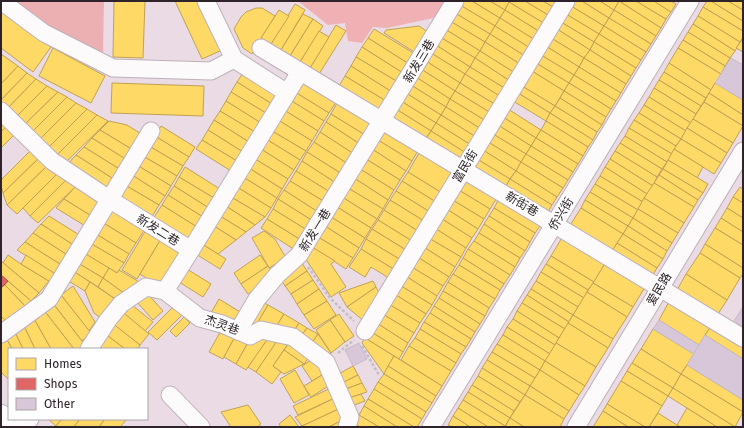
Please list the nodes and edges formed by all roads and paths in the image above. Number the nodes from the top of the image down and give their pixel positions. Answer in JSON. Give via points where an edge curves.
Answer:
{"nodes":[{"id":1,"x":1,"y":1,"type":"edge"},
{"id":2,"x":206,"y":1,"type":"edge"},
{"id":3,"x":455,"y":1,"type":"edge"},
{"id":4,"x":566,"y":1,"type":"edge"},
{"id":5,"x":690,"y":1,"type":"edge"},
{"id":6,"x":260,"y":48,"type":"dead end"},
{"id":7,"x":234,"y":59,"type":"junction"},
{"id":8,"x":300,"y":72,"type":"junction"},
{"id":9,"x":287,"y":93,"type":"junction"},
{"id":10,"x":1,"y":111,"type":"edge"},
{"id":11,"x":382,"y":121,"type":"junction"},
{"id":12,"x":151,"y":131,"type":"dead end"},
{"id":13,"x":743,"y":151,"type":"edge"},
{"id":14,"x":464,"y":169,"type":"junction"},
{"id":15,"x":109,"y":199,"type":"junction"},
{"id":16,"x":554,"y":224,"type":"junction"},
{"id":17,"x":190,"y":250,"type":"junction"},
{"id":18,"x":299,"y":255,"type":"junction"},
{"id":19,"x":660,"y":288,"type":"junction"},
{"id":20,"x":165,"y":291,"type":"junction"},
{"id":21,"x":238,"y":331,"type":"junction"},
{"id":22,"x":1,"y":334,"type":"edge"},
{"id":23,"x":361,"y":334,"type":"junction"},
{"id":24,"x":743,"y":338,"type":"edge"},
{"id":25,"x":90,"y":348,"type":"edge"},
{"id":26,"x":326,"y":362,"type":"junction"},
{"id":27,"x":379,"y":376,"type":"dead end"},
{"id":28,"x":170,"y":395,"type":"dead end"},
{"id":29,"x":1,"y":416,"type":"edge"},
{"id":30,"x":12,"y":427,"type":"edge"},
{"id":31,"x":201,"y":427,"type":"edge"},
{"id":32,"x":347,"y":427,"type":"edge"},
{"id":33,"x":431,"y":427,"type":"edge"},
{"id":34,"x":576,"y":427,"type":"edge"}],
"edges":[{"from":1,"to":7,"type":"street","via":[[44,33],[113,68],[211,71]]},
{"from":2,"to":7,"type":"street"},
{"from":3,"to":11,"type":"street","name":"新发三巷"},
{"from":4,"to":14,"type":"street","name":"富民街"},
{"from":5,"to":16,"type":"street","name":"侨兴街"},
{"from":6,"to":8,"type":"street","name":"新街巷"},
{"from":7,"to":9,"type":"street"},
{"from":8,"to":9,"type":"street","name":"新发二巷"},
{"from":8,"to":11,"type":"street","name":"新街巷"},
{"from":9,"to":17,"type":"street","name":"新发二巷"},
{"from":10,"to":15,"type":"street","name":"新发二巷","via":[[52,161]]},
{"from":11,"to":14,"type":"street","name":"新街巷"},
{"from":11,"to":18,"type":"street","name":"新发一巷"},
{"from":12,"to":15,"type":"street"},
{"from":13,"to":19,"type":"street","name":"爱民路"},
{"from":14,"to":16,"type":"street","name":"新街巷"},
{"from":14,"to":23,"type":"street","name":"富民街"},
{"from":15,"to":17,"type":"street","name":"新发二巷"},
{"from":15,"to":22,"type":"street","via":[[49,299]]},
{"from":16,"to":19,"type":"street","name":"新街巷"},
{"from":16,"to":33,"type":"street","name":"侨兴街"},
{"from":17,"to":20,"type":"street"},
{"from":18,"to":21,"type":"street","name":"新发一巷","via":[[262,293]]},
{"from":18,"to":23,"type":"path","via":[[330,298]]},
{"from":19,"to":24,"type":"street","name":"新街巷"},
{"from":19,"to":34,"type":"street","name":"爱民路"},
{"from":20,"to":21,"type":"street","name":"杰灵巷","via":[[200,318]]},
{"from":20,"to":25,"type":"street","via":[[146,287],[121,304]]},
{"from":21,"to":26,"type":"street","name":"杰灵巷","via":[[250,336],[261,330],[293,337]]},
{"from":23,"to":26,"type":"path"},
{"from":23,"to":27,"type":"path"},
{"from":26,"to":32,"type":"street","name":"杰灵巷","via":[[350,416]]},
{"from":28,"to":31,"type":"street"},
{"from":29,"to":30,"type":"main road"}]}
